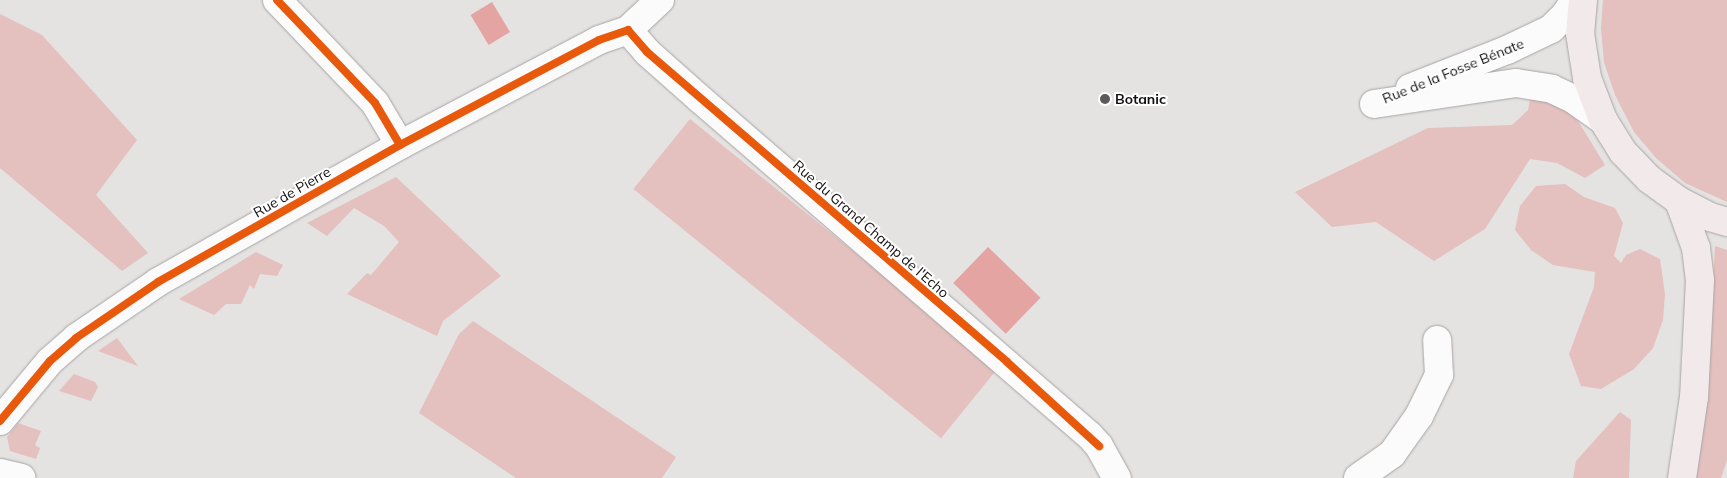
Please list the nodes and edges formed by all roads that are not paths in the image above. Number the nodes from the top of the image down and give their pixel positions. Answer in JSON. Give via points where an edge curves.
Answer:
{"nodes":[{"id":1,"x":277,"y":0,"type":"edge"},
{"id":2,"x":660,"y":0,"type":"edge"},
{"id":3,"x":1576,"y":0,"type":"edge"},
{"id":4,"x":1583,"y":0,"type":"edge"},
{"id":5,"x":628,"y":30,"type":"junction"},
{"id":6,"x":1603,"y":120,"type":"junction"},
{"id":7,"x":400,"y":145,"type":"junction"},
{"id":8,"x":1679,"y":201,"type":"junction"},
{"id":9,"x":1727,"y":222,"type":"edge"},
{"id":10,"x":1437,"y":340,"type":"dead end"},
{"id":11,"x":0,"y":421,"type":"edge"},
{"id":12,"x":0,"y":473,"type":"edge"},
{"id":13,"x":21,"y":478,"type":"edge"},
{"id":14,"x":1117,"y":478,"type":"edge"},
{"id":15,"x":1358,"y":478,"type":"edge"},
{"id":16,"x":1682,"y":478,"type":"edge"}],
"edges":[{"from":1,"to":7,"type":"street","via":[[374,104]]},
{"from":2,"to":5,"type":"street"},
{"from":3,"to":6,"type":"street","name":"Rue de la Fosse Bénate","via":[[1551,29],[1374,104],[1516,83],[1552,89],[1574,99]]},
{"from":4,"to":6,"type":"main road","via":[[1580,33],[1587,78]]},
{"from":5,"to":7,"type":"street","name":"Rue de Pierre","via":[[599,40]]},
{"from":5,"to":14,"type":"street","name":"Rue du Grand Champ de l'Echo","via":[[674,76],[1090,436],[1100,446]]},
{"from":6,"to":8,"type":"main road","via":[[1623,152],[1649,179]]},
{"from":7,"to":11,"type":"street","name":"Rue de Pierre","via":[[158,282],[76,338],[50,361]]},
{"from":8,"to":9,"type":"main road"},
{"from":8,"to":16,"type":"main road","via":[[1696,248],[1700,280],[1694,397]]},
{"from":10,"to":15,"type":"street","via":[[1439,375],[1419,416],[1392,454]]},
{"from":12,"to":13,"type":"street"}]}
